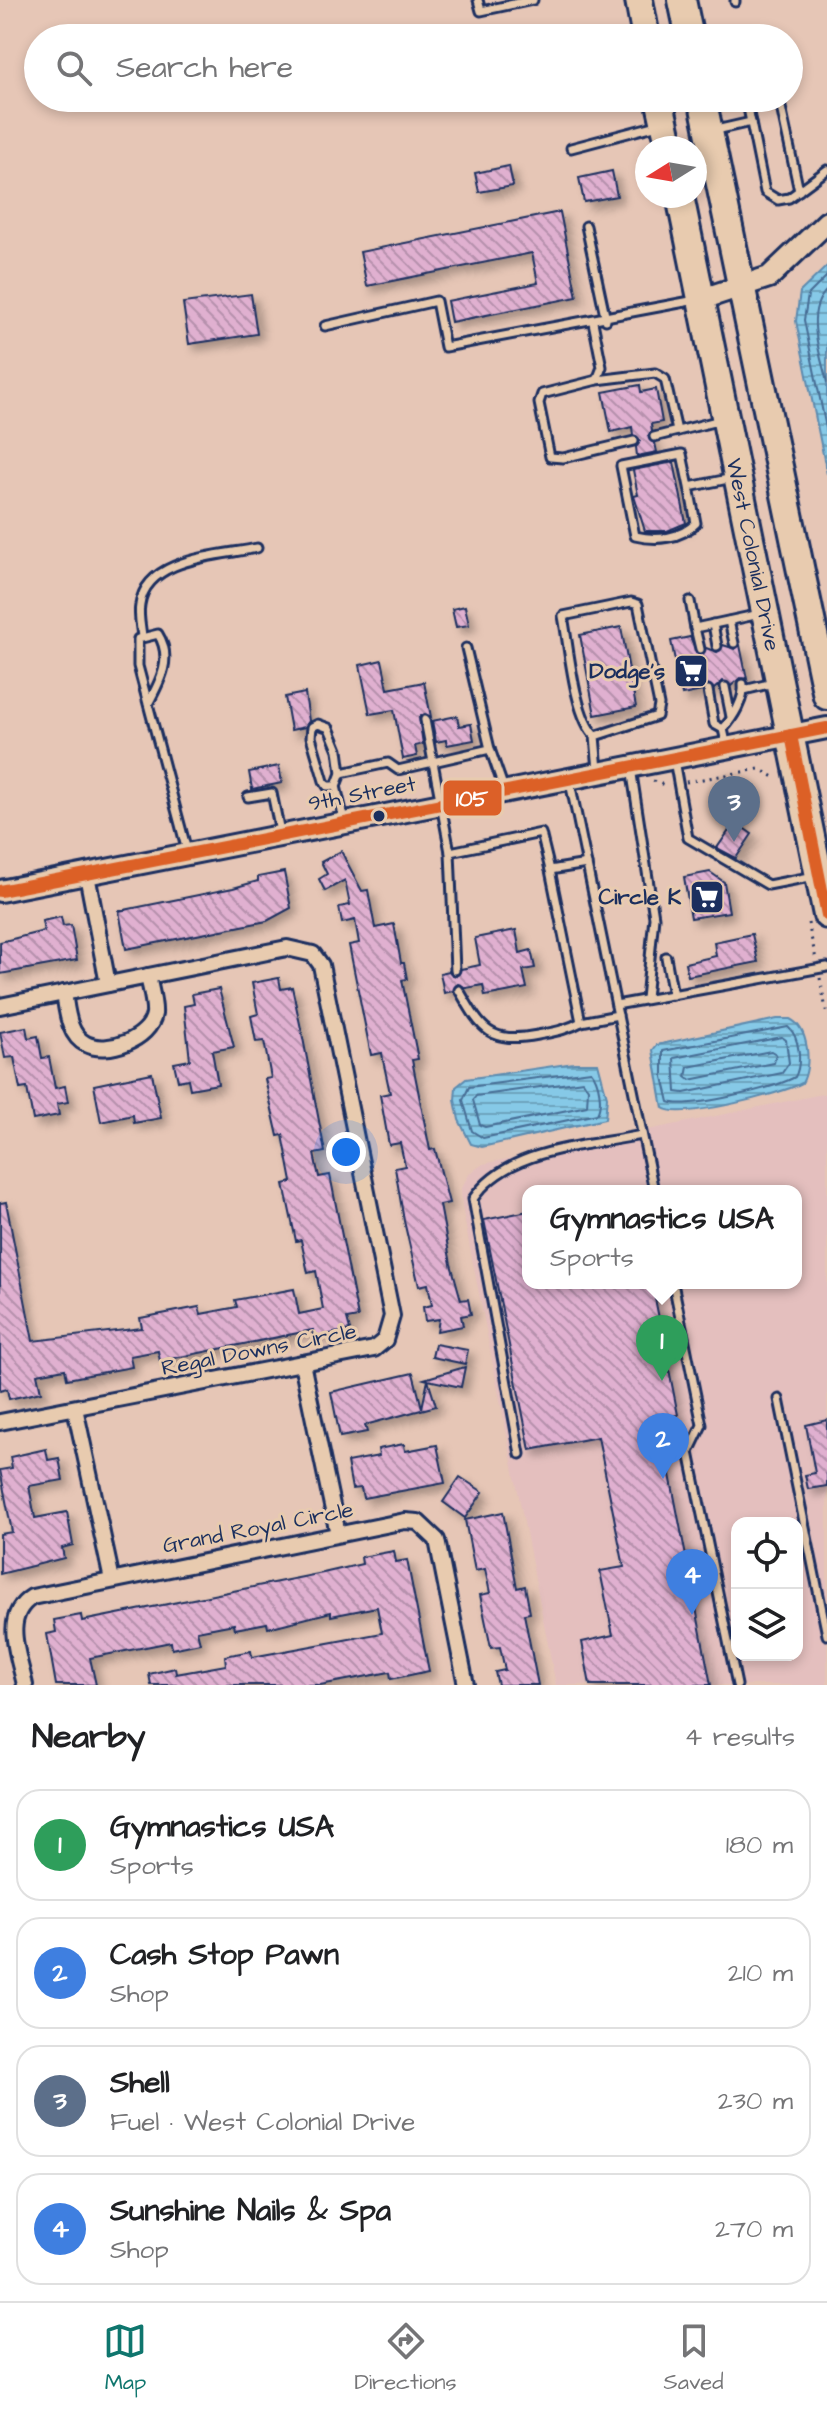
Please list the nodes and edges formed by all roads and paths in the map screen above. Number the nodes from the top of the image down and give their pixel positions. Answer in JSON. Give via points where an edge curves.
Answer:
{"nodes":[{"id":1,"x":478,"y":0,"type":"edge"},
{"id":2,"x":533,"y":0,"type":"edge"},
{"id":3,"x":639,"y":0,"type":"edge"},
{"id":4,"x":682,"y":0,"type":"edge"},
{"id":5,"x":643,"y":24,"type":"edge"},
{"id":6,"x":687,"y":24,"type":"edge"},
{"id":7,"x":705,"y":112,"type":"edge"},
{"id":8,"x":749,"y":112,"type":"edge"},
{"id":9,"x":782,"y":112,"type":"edge"},
{"id":10,"x":751,"y":122,"type":"junction"},
{"id":11,"x":664,"y":123,"type":"edge"},
{"id":12,"x":710,"y":131,"type":"junction"},
{"id":13,"x":571,"y":148,"type":"dead end"},
{"id":14,"x":827,"y":170,"type":"edge"},
{"id":15,"x":799,"y":191,"type":"junction"},
{"id":16,"x":683,"y":208,"type":"edge"},
{"id":17,"x":827,"y":222,"type":"edge"},
{"id":18,"x":586,"y":226,"type":"dead end"},
{"id":19,"x":742,"y":285,"type":"junction"},
{"id":20,"x":702,"y":299,"type":"junction"},
{"id":21,"x":606,"y":320,"type":"junction"},
{"id":22,"x":593,"y":322,"type":"junction"},
{"id":23,"x":325,"y":326,"type":"dead end"},
{"id":24,"x":597,"y":380,"type":"junction"},
{"id":25,"x":727,"y":418,"type":"junction"},
{"id":26,"x":677,"y":431,"type":"junction"},
{"id":27,"x":654,"y":437,"type":"dead end"},
{"id":28,"x":634,"y":441,"type":"dead end"},
{"id":29,"x":739,"y":477,"type":"junction"},
{"id":30,"x":689,"y":487,"type":"junction"},
{"id":31,"x":257,"y":548,"type":"dead end"},
{"id":32,"x":690,"y":601,"type":"dead end"},
{"id":33,"x":767,"y":613,"type":"junction"},
{"id":34,"x":729,"y":621,"type":"junction"},
{"id":35,"x":713,"y":624,"type":"junction"},
{"id":36,"x":695,"y":628,"type":"junction"},
{"id":37,"x":142,"y":637,"type":"junction"},
{"id":38,"x":734,"y":643,"type":"dead end"},
{"id":39,"x":717,"y":646,"type":"dead end"},
{"id":40,"x":466,"y":648,"type":"dead end"},
{"id":41,"x":700,"y":649,"type":"dead end"},
{"id":42,"x":781,"y":681,"type":"junction"},
{"id":43,"x":725,"y":687,"type":"dead end"},
{"id":44,"x":708,"y":690,"type":"dead end"},
{"id":45,"x":827,"y":696,"type":"edge"},
{"id":46,"x":148,"y":704,"type":"junction"},
{"id":47,"x":731,"y":719,"type":"junction"},
{"id":48,"x":425,"y":720,"type":"dead end"},
{"id":49,"x":827,"y":728,"type":"edge"},
{"id":50,"x":791,"y":735,"type":"junction"},
{"id":51,"x":595,"y":736,"type":"junction"},
{"id":52,"x":725,"y":738,"type":"junction"},
{"id":53,"x":490,"y":749,"type":"junction"},
{"id":54,"x":673,"y":758,"type":"junction"},
{"id":55,"x":435,"y":761,"type":"junction"},
{"id":56,"x":630,"y":766,"type":"junction"},
{"id":57,"x":598,"y":772,"type":"junction"},
{"id":58,"x":341,"y":773,"type":"junction"},
{"id":59,"x":570,"y":777,"type":"junction"},
{"id":60,"x":653,"y":781,"type":"dead end"},
{"id":61,"x":678,"y":784,"type":"junction"},
{"id":62,"x":781,"y":784,"type":"dead end"},
{"id":63,"x":336,"y":786,"type":"junction"},
{"id":64,"x":504,"y":790,"type":"junction"},
{"id":65,"x":248,"y":797,"type":"dead end"},
{"id":66,"x":442,"y":803,"type":"junction"},
{"id":67,"x":344,"y":822,"type":"junction"},
{"id":68,"x":280,"y":835,"type":"junction"},
{"id":69,"x":450,"y":852,"type":"junction"},
{"id":70,"x":188,"y":853,"type":"junction"},
{"id":71,"x":587,"y":864,"type":"junction"},
{"id":72,"x":550,"y":870,"type":"junction"},
{"id":73,"x":87,"y":875,"type":"junction"},
{"id":74,"x":819,"y":875,"type":"junction"},
{"id":75,"x":0,"y":891,"type":"edge"},
{"id":76,"x":818,"y":918,"type":"edge"},
{"id":77,"x":666,"y":957,"type":"dead end"},
{"id":78,"x":827,"y":967,"type":"edge"},
{"id":79,"x":818,"y":969,"type":"junction"},
{"id":80,"x":455,"y":970,"type":"dead end"},
{"id":81,"x":148,"y":976,"type":"junction"},
{"id":82,"x":108,"y":984,"type":"junction"},
{"id":83,"x":459,"y":990,"type":"dead end"},
{"id":84,"x":64,"y":993,"type":"junction"},
{"id":85,"x":673,"y":995,"type":"junction"},
{"id":86,"x":646,"y":999,"type":"junction"},
{"id":87,"x":616,"y":1005,"type":"junction"},
{"id":88,"x":0,"y":1006,"type":"edge"},
{"id":89,"x":618,"y":1015,"type":"junction"},
{"id":90,"x":827,"y":1015,"type":"edge"},
{"id":91,"x":581,"y":1022,"type":"junction"},
{"id":92,"x":642,"y":1135,"type":"junction"},
{"id":93,"x":653,"y":1185,"type":"edge"},
{"id":94,"x":674,"y":1289,"type":"edge"},
{"id":95,"x":302,"y":1363,"type":"junction"},
{"id":96,"x":779,"y":1399,"type":"dead end"},
{"id":97,"x":75,"y":1408,"type":"junction"},
{"id":98,"x":0,"y":1422,"type":"edge"},
{"id":99,"x":520,"y":1454,"type":"dead end"},
{"id":100,"x":338,"y":1534,"type":"junction"},
{"id":101,"x":112,"y":1580,"type":"junction"},
{"id":102,"x":827,"y":1635,"type":"edge"},
{"id":103,"x":25,"y":1685,"type":"edge"},
{"id":104,"x":466,"y":1685,"type":"edge"},
{"id":105,"x":737,"y":1685,"type":"edge"}],
"edges":[{"from":1,"to":2,"type":"lane","via":[[481,11]]},
{"from":3,"to":5,"type":"highway"},
{"from":4,"to":6,"type":"highway"},
{"from":7,"to":12,"type":"highway","name":"West Colonial Drive"},
{"from":8,"to":10,"type":"lane"},
{"from":9,"to":15,"type":"lane"},
{"from":10,"to":12,"type":"lane"},
{"from":10,"to":15,"type":"lane","via":[[765,192],[778,200]]},
{"from":11,"to":13,"type":"lane"},
{"from":12,"to":19,"type":"highway","name":"West Colonial Drive"},
{"from":14,"to":15,"type":"lane"},
{"from":16,"to":20,"type":"highway","name":"West Colonial Drive"},
{"from":17,"to":19,"type":"street","via":[[769,277]]},
{"from":18,"to":21,"type":"lane"},
{"from":19,"to":20,"type":"street"},
{"from":19,"to":45,"type":"highway","name":"West Colonial Drive"},
{"from":20,"to":21,"type":"lane"},
{"from":20,"to":25,"type":"highway","name":"West Colonial Drive"},
{"from":21,"to":22,"type":"lane"},
{"from":22,"to":23,"type":"lane","via":[[445,347],[436,301]]},
{"from":22,"to":24,"type":"lane","via":[[602,367]]},
{"from":24,"to":26,"type":"lane","via":[[655,373],[665,379]]},
{"from":24,"to":28,"type":"lane","via":[[542,394],[539,403],[550,457]]},
{"from":25,"to":26,"type":"lane"},
{"from":25,"to":29,"type":"highway","name":"West Colonial Drive"},
{"from":26,"to":27,"type":"lane"},
{"from":29,"to":30,"type":"lane"},
{"from":29,"to":33,"type":"highway","name":"West Colonial Drive"},
{"from":30,"to":30,"type":"lane","via":[[682,454],[621,466],[635,536],[651,540],[687,533],[696,523]]},
{"from":31,"to":37,"type":"lane","via":[[171,567],[148,583],[140,605]]},
{"from":32,"to":36,"type":"lane"},
{"from":33,"to":34,"type":"lane"},
{"from":33,"to":42,"type":"highway","name":"West Colonial Drive"},
{"from":34,"to":35,"type":"lane"},
{"from":34,"to":38,"type":"lane"},
{"from":35,"to":36,"type":"lane"},
{"from":35,"to":39,"type":"lane"},
{"from":36,"to":41,"type":"lane"},
{"from":37,"to":46,"type":"lane","via":[[138,666]]},
{"from":37,"to":46,"type":"lane","via":[[158,634],[166,647],[163,676]]},
{"from":40,"to":53,"type":"lane"},
{"from":42,"to":47,"type":"lane","via":[[743,687]]},
{"from":42,"to":50,"type":"highway","name":"West Colonial Drive"},
{"from":43,"to":47,"type":"lane"},
{"from":44,"to":52,"type":"lane","via":[[714,724]]},
{"from":46,"to":70,"type":"lane"},
{"from":47,"to":52,"type":"lane"},
{"from":48,"to":55,"type":"lane"},
{"from":49,"to":50,"type":"street","name":"9th Street"},
{"from":50,"to":52,"type":"street","name":"9th Street"},
{"from":50,"to":74,"type":"highway","name":"West Colonial Drive"},
{"from":51,"to":51,"type":"lane","via":[[657,716],[638,604],[563,616],[577,693],[587,728]]},
{"from":51,"to":57,"type":"lane"},
{"from":52,"to":54,"type":"street","name":"9th Street"},
{"from":53,"to":55,"type":"lane"},
{"from":53,"to":64,"type":"lane"},
{"from":54,"to":56,"type":"street","name":"9th Street"},
{"from":54,"to":61,"type":"lane"},
{"from":55,"to":58,"type":"lane","via":[[398,770],[388,763]]},
{"from":55,"to":66,"type":"lane"},
{"from":56,"to":57,"type":"street","name":"9th Street"},
{"from":56,"to":86,"type":"lane","via":[[654,917]]},
{"from":57,"to":59,"type":"street","name":"9th Street"},
{"from":58,"to":63,"type":"lane"},
{"from":58,"to":63,"type":"lane","via":[[329,728],[312,727],[324,781]]},
{"from":59,"to":64,"type":"street","name":"9th Street"},
{"from":59,"to":71,"type":"lane"},
{"from":60,"to":61,"type":"path","via":[[663,787]]},
{"from":61,"to":62,"type":"path","via":[[759,769],[772,773]]},
{"from":61,"to":74,"type":"lane","via":[[688,838],[768,885]]},
{"from":63,"to":67,"type":"lane"},
{"from":64,"to":66,"type":"street","name":"9th Street"},
{"from":65,"to":68,"type":"lane","via":[[272,793]]},
{"from":66,"to":67,"type":"street","name":"9th Street"},
{"from":66,"to":69,"type":"lane"},
{"from":67,"to":68,"type":"street","name":"9th Street"},
{"from":68,"to":70,"type":"street","name":"9th Street"},
{"from":69,"to":72,"type":"lane","via":[[541,833]]},
{"from":69,"to":80,"type":"lane"},
{"from":70,"to":73,"type":"street","name":"9th Street"},
{"from":71,"to":72,"type":"lane"},
{"from":71,"to":87,"type":"lane"},
{"from":72,"to":91,"type":"lane"},
{"from":73,"to":75,"type":"street","name":"9th Street"},
{"from":73,"to":82,"type":"street"},
{"from":74,"to":76,"type":"highway","name":"West Colonial Drive"},
{"from":76,"to":79,"type":"path"},
{"from":77,"to":85,"type":"lane"},
{"from":78,"to":79,"type":"lane"},
{"from":79,"to":85,"type":"lane"},
{"from":79,"to":90,"type":"path"},
{"from":81,"to":82,"type":"street","name":"Regal Downs Circle"},
{"from":81,"to":84,"type":"street","via":[[154,1014],[147,1030],[138,1039],[100,1047],[86,1045],[74,1034]]},
{"from":81,"to":95,"type":"street","name":"Regal Downs Circle","via":[[287,948],[313,954],[321,965],[392,1316],[385,1340],[374,1349]]},
{"from":82,"to":84,"type":"street","name":"Regal Downs Circle"},
{"from":83,"to":91,"type":"lane","via":[[475,1018],[499,1038],[569,1029]]},
{"from":84,"to":88,"type":"street","name":"Regal Downs Circle"},
{"from":85,"to":86,"type":"lane"},
{"from":86,"to":87,"type":"lane"},
{"from":87,"to":89,"type":"lane"},
{"from":89,"to":91,"type":"lane"},
{"from":89,"to":92,"type":"lane"},
{"from":92,"to":93,"type":"lane"},
{"from":92,"to":99,"type":"lane","via":[[515,1161],[485,1182],[473,1199]]},
{"from":94,"to":105,"type":"lane","via":[[702,1425],[689,1452]]},
{"from":95,"to":97,"type":"street","name":"Regal Downs Circle"},
{"from":95,"to":100,"type":"street"},
{"from":96,"to":102,"type":"lane"},
{"from":97,"to":98,"type":"street","name":"Regal Downs Circle"},
{"from":97,"to":101,"type":"street"},
{"from":100,"to":101,"type":"street","name":"Grand Royal Circle"},
{"from":100,"to":104,"type":"street","name":"Grand Royal Circle","via":[[405,1521],[429,1529],[437,1540]]},
{"from":101,"to":103,"type":"street","name":"Grand Royal Circle","via":[[22,1603],[14,1629]]}]}
